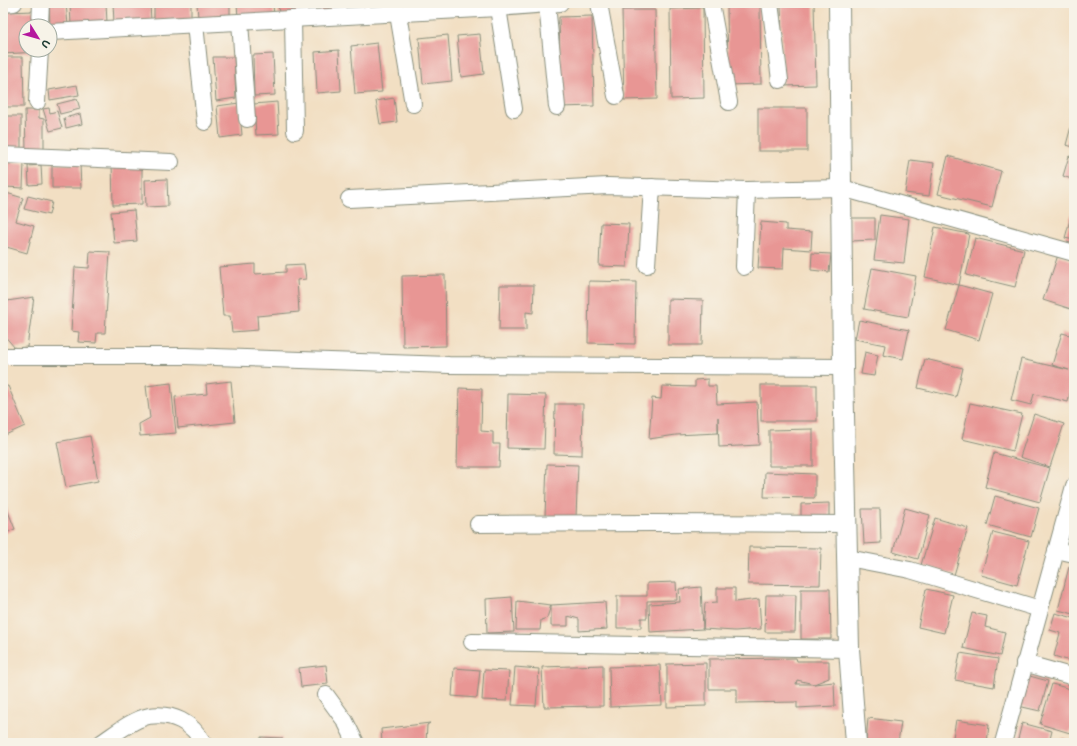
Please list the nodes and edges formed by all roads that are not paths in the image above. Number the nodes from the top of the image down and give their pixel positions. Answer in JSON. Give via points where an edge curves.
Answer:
{"nodes":[{"id":1,"x":14,"y":3,"type":"edge"},
{"id":2,"x":41,"y":3,"type":"edge"},
{"id":3,"x":599,"y":3,"type":"edge"},
{"id":4,"x":711,"y":3,"type":"edge"},
{"id":5,"x":770,"y":3,"type":"edge"},
{"id":6,"x":839,"y":3,"type":"edge"},
{"id":7,"x":3,"y":4,"type":"edge"},
{"id":8,"x":554,"y":4,"type":"edge"},
{"id":9,"x":498,"y":8,"type":"junction"},
{"id":10,"x":398,"y":14,"type":"junction"},
{"id":11,"x":40,"y":18,"type":"edge"},
{"id":12,"x":293,"y":19,"type":"junction"},
{"id":13,"x":240,"y":22,"type":"junction"},
{"id":14,"x":195,"y":24,"type":"junction"},
{"id":15,"x":58,"y":32,"type":"edge"},
{"id":16,"x":40,"y":58,"type":"edge"},
{"id":17,"x":780,"y":80,"type":"dead end"},
{"id":18,"x":616,"y":96,"type":"dead end"},
{"id":19,"x":38,"y":102,"type":"dead end"},
{"id":20,"x":729,"y":102,"type":"dead end"},
{"id":21,"x":413,"y":104,"type":"dead end"},
{"id":22,"x":557,"y":107,"type":"dead end"},
{"id":23,"x":514,"y":109,"type":"dead end"},
{"id":24,"x":247,"y":119,"type":"dead end"},
{"id":25,"x":205,"y":122,"type":"dead end"},
{"id":26,"x":295,"y":131,"type":"dead end"},
{"id":27,"x":3,"y":156,"type":"edge"},
{"id":28,"x":171,"y":162,"type":"dead end"},
{"id":29,"x":652,"y":187,"type":"junction"},
{"id":30,"x":842,"y":188,"type":"junction"},
{"id":31,"x":747,"y":190,"type":"junction"},
{"id":32,"x":349,"y":199,"type":"dead end"},
{"id":33,"x":1074,"y":254,"type":"edge"},
{"id":34,"x":647,"y":265,"type":"dead end"},
{"id":35,"x":744,"y":267,"type":"dead end"},
{"id":36,"x":3,"y":356,"type":"edge"},
{"id":37,"x":843,"y":367,"type":"junction"},
{"id":38,"x":1074,"y":486,"type":"edge"},
{"id":39,"x":478,"y":524,"type":"dead end"},
{"id":40,"x":848,"y":524,"type":"junction"},
{"id":41,"x":1056,"y":550,"type":"junction"},
{"id":42,"x":1074,"y":554,"type":"edge"},
{"id":43,"x":848,"y":558,"type":"junction"},
{"id":44,"x":1040,"y":608,"type":"junction"},
{"id":45,"x":472,"y":642,"type":"dead end"},
{"id":46,"x":849,"y":649,"type":"junction"},
{"id":47,"x":1024,"y":663,"type":"junction"},
{"id":48,"x":1074,"y":677,"type":"edge"},
{"id":49,"x":326,"y":695,"type":"dead end"},
{"id":50,"x":101,"y":743,"type":"edge"},
{"id":51,"x":203,"y":743,"type":"edge"},
{"id":52,"x":356,"y":743,"type":"edge"},
{"id":53,"x":856,"y":743,"type":"edge"},
{"id":54,"x":1003,"y":743,"type":"edge"}],
"edges":[{"from":1,"to":7,"type":"street"},
{"from":2,"to":11,"type":"street"},
{"from":3,"to":18,"type":"street"},
{"from":4,"to":20,"type":"street"},
{"from":5,"to":17,"type":"street"},
{"from":6,"to":30,"type":"street"},
{"from":8,"to":9,"type":"street"},
{"from":8,"to":22,"type":"street"},
{"from":9,"to":10,"type":"street"},
{"from":9,"to":23,"type":"street"},
{"from":10,"to":12,"type":"street"},
{"from":10,"to":21,"type":"street"},
{"from":12,"to":13,"type":"street"},
{"from":12,"to":26,"type":"street"},
{"from":13,"to":14,"type":"street"},
{"from":13,"to":24,"type":"street"},
{"from":14,"to":15,"type":"street"},
{"from":14,"to":25,"type":"street"},
{"from":16,"to":19,"type":"street"},
{"from":27,"to":28,"type":"street"},
{"from":29,"to":31,"type":"street"},
{"from":29,"to":32,"type":"street","via":[[601,187]]},
{"from":29,"to":34,"type":"street"},
{"from":30,"to":31,"type":"street"},
{"from":30,"to":33,"type":"street"},
{"from":30,"to":37,"type":"street"},
{"from":31,"to":35,"type":"street"},
{"from":36,"to":37,"type":"street","via":[[185,356],[449,365]]},
{"from":37,"to":40,"type":"street"},
{"from":38,"to":41,"type":"street"},
{"from":39,"to":40,"type":"street"},
{"from":40,"to":43,"type":"street"},
{"from":41,"to":42,"type":"street"},
{"from":41,"to":44,"type":"street"},
{"from":43,"to":44,"type":"street","via":[[910,570]]},
{"from":43,"to":46,"type":"street"},
{"from":44,"to":47,"type":"street"},
{"from":45,"to":46,"type":"street"},
{"from":46,"to":53,"type":"street"},
{"from":47,"to":48,"type":"street"},
{"from":47,"to":54,"type":"street"},
{"from":49,"to":52,"type":"street","via":[[346,721]]},
{"from":50,"to":51,"type":"street","via":[[136,721],[149,716],[173,717],[195,730]]}]}
